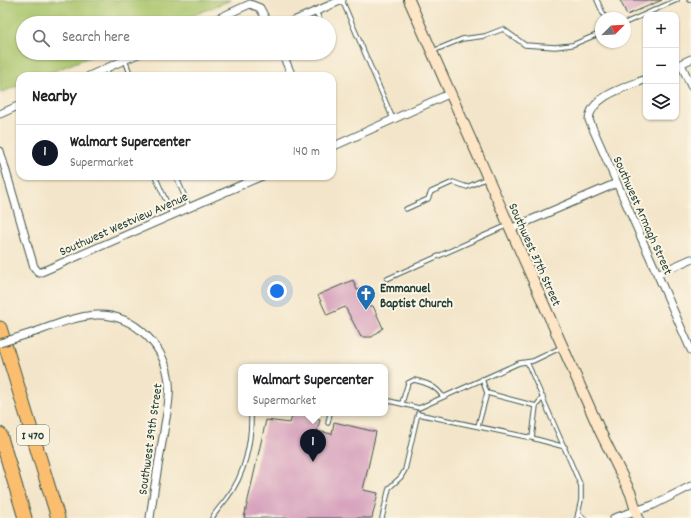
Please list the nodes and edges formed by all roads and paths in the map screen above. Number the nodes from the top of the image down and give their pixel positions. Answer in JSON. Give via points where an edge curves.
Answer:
{"nodes":[{"id":1,"x":342,"y":0,"type":"edge"},
{"id":2,"x":409,"y":0,"type":"edge"},
{"id":3,"x":597,"y":0,"type":"edge"},
{"id":4,"x":678,"y":0,"type":"edge"},
{"id":5,"x":316,"y":11,"type":"junction"},
{"id":6,"x":602,"y":12,"type":"edge"},
{"id":7,"x":223,"y":16,"type":"edge"},
{"id":8,"x":264,"y":16,"type":"edge"},
{"id":9,"x":305,"y":16,"type":"edge"},
{"id":10,"x":318,"y":16,"type":"edge"},
{"id":11,"x":631,"y":20,"type":"edge"},
{"id":12,"x":595,"y":35,"type":"edge"},
{"id":13,"x":432,"y":51,"type":"junction"},
{"id":14,"x":691,"y":59,"type":"edge"},
{"id":15,"x":124,"y":60,"type":"joint"},
{"id":16,"x":285,"y":60,"type":"edge"},
{"id":17,"x":679,"y":65,"type":"edge"},
{"id":18,"x":679,"y":67,"type":"edge"},
{"id":19,"x":106,"y":68,"type":"junction"},
{"id":20,"x":97,"y":72,"type":"edge"},
{"id":21,"x":108,"y":72,"type":"edge"},
{"id":22,"x":129,"y":72,"type":"edge"},
{"id":23,"x":290,"y":72,"type":"edge"},
{"id":24,"x":643,"y":80,"type":"edge"},
{"id":25,"x":691,"y":86,"type":"edge"},
{"id":26,"x":451,"y":93,"type":"junction"},
{"id":27,"x":16,"y":107,"type":"edge"},
{"id":28,"x":0,"y":114,"type":"edge"},
{"id":29,"x":394,"y":119,"type":"junction"},
{"id":30,"x":336,"y":145,"type":"edge"},
{"id":31,"x":0,"y":151,"type":"edge"},
{"id":32,"x":488,"y":178,"type":"junction"},
{"id":33,"x":157,"y":180,"type":"edge"},
{"id":34,"x":178,"y":180,"type":"edge"},
{"id":35,"x":253,"y":180,"type":"edge"},
{"id":36,"x":617,"y":183,"type":"junction"},
{"id":37,"x":189,"y":207,"type":"junction"},
{"id":38,"x":406,"y":209,"type":"dead end"},
{"id":39,"x":172,"y":214,"type":"junction"},
{"id":40,"x":510,"y":227,"type":"junction"},
{"id":41,"x":691,"y":259,"type":"edge"},
{"id":42,"x":657,"y":274,"type":"junction"},
{"id":43,"x":387,"y":279,"type":"dead end"},
{"id":44,"x":0,"y":328,"type":"edge"},
{"id":45,"x":0,"y":343,"type":"edge"},
{"id":46,"x":564,"y":347,"type":"junction"},
{"id":47,"x":691,"y":350,"type":"edge"},
{"id":48,"x":527,"y":362,"type":"junction"},
{"id":49,"x":482,"y":379,"type":"junction"},
{"id":50,"x":487,"y":392,"type":"junction"},
{"id":51,"x":443,"y":397,"type":"junction"},
{"id":52,"x":542,"y":397,"type":"junction"},
{"id":53,"x":388,"y":401,"type":"edge"},
{"id":54,"x":402,"y":403,"type":"junction"},
{"id":55,"x":536,"y":406,"type":"junction"},
{"id":56,"x":419,"y":408,"type":"junction"},
{"id":57,"x":418,"y":414,"type":"junction"},
{"id":58,"x":252,"y":416,"type":"edge"},
{"id":59,"x":329,"y":416,"type":"edge"},
{"id":60,"x":328,"y":423,"type":"dead end"},
{"id":61,"x":478,"y":426,"type":"junction"},
{"id":62,"x":0,"y":434,"type":"edge"},
{"id":63,"x":532,"y":438,"type":"junction"},
{"id":64,"x":565,"y":447,"type":"junction"},
{"id":65,"x":691,"y":486,"type":"edge"},
{"id":66,"x":578,"y":513,"type":"junction"},
{"id":67,"x":637,"y":514,"type":"edge"},
{"id":68,"x":25,"y":518,"type":"edge"},
{"id":69,"x":58,"y":518,"type":"edge"},
{"id":70,"x":150,"y":518,"type":"edge"},
{"id":71,"x":212,"y":518,"type":"edge"},
{"id":72,"x":382,"y":518,"type":"edge"},
{"id":73,"x":577,"y":518,"type":"edge"},
{"id":74,"x":584,"y":518,"type":"edge"},
{"id":75,"x":614,"y":518,"type":"edge"}],
"edges":[{"from":1,"to":5,"type":"street"},
{"from":1,"to":29,"type":"lane"},
{"from":2,"to":13,"type":"main road","name":"Southwest 37th Street"},
{"from":3,"to":6,"type":"lane"},
{"from":4,"to":11,"type":"lane"},
{"from":5,"to":9,"type":"street"},
{"from":5,"to":10,"type":"lane"},
{"from":7,"to":8,"type":"street","via":[[250,4],[260,8]]},
{"from":12,"to":13,"type":"lane","via":[[572,45],[525,45],[503,29],[486,36],[462,39]]},
{"from":13,"to":26,"type":"main road","name":"Southwest 37th Street"},
{"from":14,"to":17,"type":"street"},
{"from":15,"to":19,"type":"street"},
{"from":15,"to":22,"type":"lane"},
{"from":16,"to":23,"type":"street"},
{"from":18,"to":25,"type":"street"},
{"from":19,"to":20,"type":"street"},
{"from":19,"to":21,"type":"lane"},
{"from":24,"to":36,"type":"street","name":"Southwest Armagh Street","via":[[598,100],[591,110],[590,124]]},
{"from":26,"to":29,"type":"street"},
{"from":26,"to":32,"type":"main road","name":"Southwest 37th Street"},
{"from":27,"to":28,"type":"street"},
{"from":29,"to":30,"type":"street"},
{"from":31,"to":39,"type":"street","name":"Southwest Westview Avenue","via":[[34,267],[39,273]]},
{"from":32,"to":38,"type":"lane","via":[[467,187],[453,182],[431,192],[428,199]]},
{"from":32,"to":40,"type":"main road","name":"Southwest 37th Street"},
{"from":33,"to":39,"type":"lane"},
{"from":34,"to":37,"type":"lane"},
{"from":35,"to":37,"type":"street","name":"Southwest Westview Avenue"},
{"from":36,"to":40,"type":"street"},
{"from":36,"to":42,"type":"street","name":"Southwest Armagh Street"},
{"from":37,"to":39,"type":"street","name":"Southwest Westview Avenue"},
{"from":40,"to":43,"type":"lane"},
{"from":40,"to":46,"type":"main road","name":"Southwest 37th Street"},
{"from":41,"to":42,"type":"street"},
{"from":42,"to":47,"type":"street","name":"Southwest Armagh Street"},
{"from":44,"to":69,"type":"highway","number":"I 470"},
{"from":45,"to":70,"type":"street","name":"Southwest 39th Street","bridge":true,"via":[[73,319],[100,315],[114,317],[135,326],[154,343],[164,360],[170,384]]},
{"from":46,"to":48,"type":"lane"},
{"from":46,"to":67,"type":"main road","name":"Southwest 37th Street","via":[[600,431],[625,481]]},
{"from":48,"to":49,"type":"lane"},
{"from":48,"to":52,"type":"lane"},
{"from":49,"to":50,"type":"lane"},
{"from":49,"to":51,"type":"lane"},
{"from":50,"to":55,"type":"lane"},
{"from":50,"to":61,"type":"lane"},
{"from":51,"to":54,"type":"lane","via":[[438,389],[414,380],[408,383]]},
{"from":51,"to":56,"type":"lane"},
{"from":52,"to":55,"type":"lane"},
{"from":52,"to":64,"type":"lane"},
{"from":53,"to":54,"type":"lane"},
{"from":54,"to":56,"type":"lane"},
{"from":55,"to":63,"type":"lane"},
{"from":56,"to":57,"type":"lane"},
{"from":57,"to":61,"type":"lane"},
{"from":57,"to":72,"type":"lane","via":[[405,470],[388,488]]},
{"from":58,"to":71,"type":"lane","via":[[248,452],[236,484]]},
{"from":59,"to":60,"type":"lane"},
{"from":61,"to":63,"type":"lane"},
{"from":62,"to":68,"type":"highway","number":"I 470"},
{"from":63,"to":64,"type":"lane"},
{"from":64,"to":66,"type":"lane","via":[[581,486]]},
{"from":65,"to":67,"type":"street"},
{"from":66,"to":73,"type":"lane"},
{"from":66,"to":74,"type":"lane"},
{"from":67,"to":75,"type":"street"}]}
